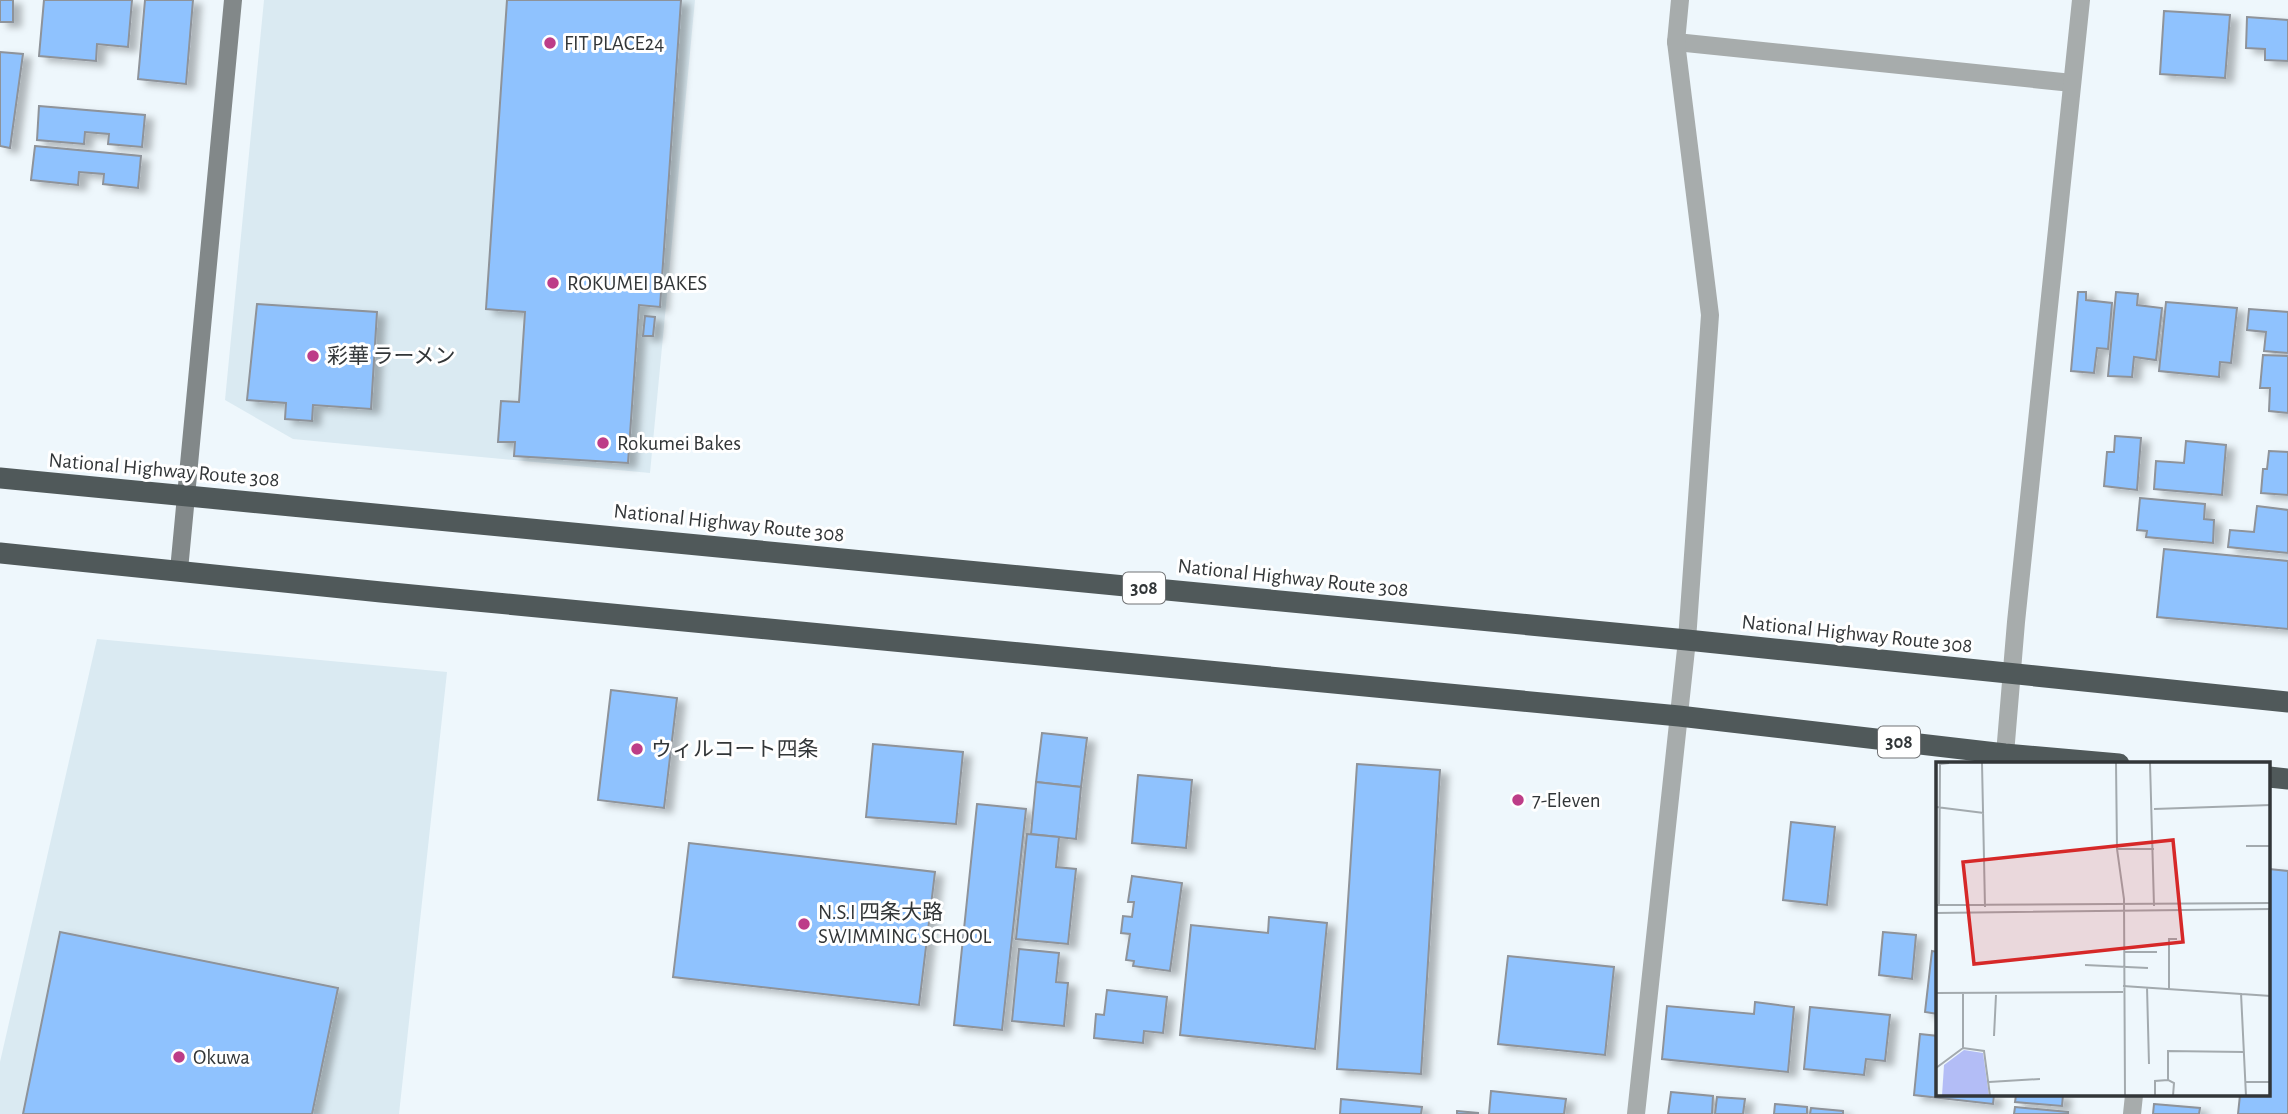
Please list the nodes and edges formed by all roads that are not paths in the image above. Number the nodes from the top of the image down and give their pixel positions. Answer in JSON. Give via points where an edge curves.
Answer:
{"nodes":[{"id":1,"x":233,"y":0,"type":"edge"},
{"id":2,"x":1680,"y":0,"type":"edge"},
{"id":3,"x":2081,"y":0,"type":"edge"},
{"id":4,"x":1676,"y":43,"type":"junction"},
{"id":5,"x":2072,"y":83,"type":"junction"},
{"id":6,"x":0,"y":478,"type":"edge"},
{"id":7,"x":186,"y":498,"type":"junction"},
{"id":8,"x":0,"y":553,"type":"edge"},
{"id":9,"x":180,"y":570,"type":"junction"},
{"id":10,"x":1687,"y":640,"type":"junction"},
{"id":11,"x":2012,"y":675,"type":"junction"},
{"id":12,"x":2288,"y":702,"type":"edge"},
{"id":13,"x":1679,"y":716,"type":"junction"},
{"id":14,"x":2005,"y":754,"type":"junction"},
{"id":15,"x":2096,"y":762,"type":"edge"},
{"id":16,"x":2270,"y":777,"type":"edge"},
{"id":17,"x":2288,"y":779,"type":"edge"},
{"id":18,"x":2134,"y":1096,"type":"edge"},
{"id":19,"x":1636,"y":1114,"type":"edge"},
{"id":20,"x":2132,"y":1114,"type":"edge"}],
"edges":[{"from":1,"to":7,"type":"street"},
{"from":2,"to":4,"type":"street"},
{"from":3,"to":5,"type":"street"},
{"from":4,"to":5,"type":"street"},
{"from":4,"to":10,"type":"street","via":[[1710,315]]},
{"from":5,"to":11,"type":"street"},
{"from":6,"to":7,"type":"highway","name":"National Highway Route 308","number":"308"},
{"from":7,"to":9,"type":"street"},
{"from":7,"to":10,"type":"highway","name":"National Highway Route 308","number":"308"},
{"from":8,"to":9,"type":"highway","number":"308"},
{"from":9,"to":13,"type":"highway","number":"308"},
{"from":10,"to":11,"type":"highway","name":"National Highway Route 308","number":"308"},
{"from":10,"to":13,"type":"street"},
{"from":11,"to":12,"type":"highway","name":"National Highway Route 308","number":"308"},
{"from":11,"to":14,"type":"street"},
{"from":13,"to":14,"type":"highway","number":"308"},
{"from":13,"to":19,"type":"street"},
{"from":14,"to":15,"type":"highway","number":"308"},
{"from":16,"to":17,"type":"highway"},
{"from":18,"to":20,"type":"street"}]}
